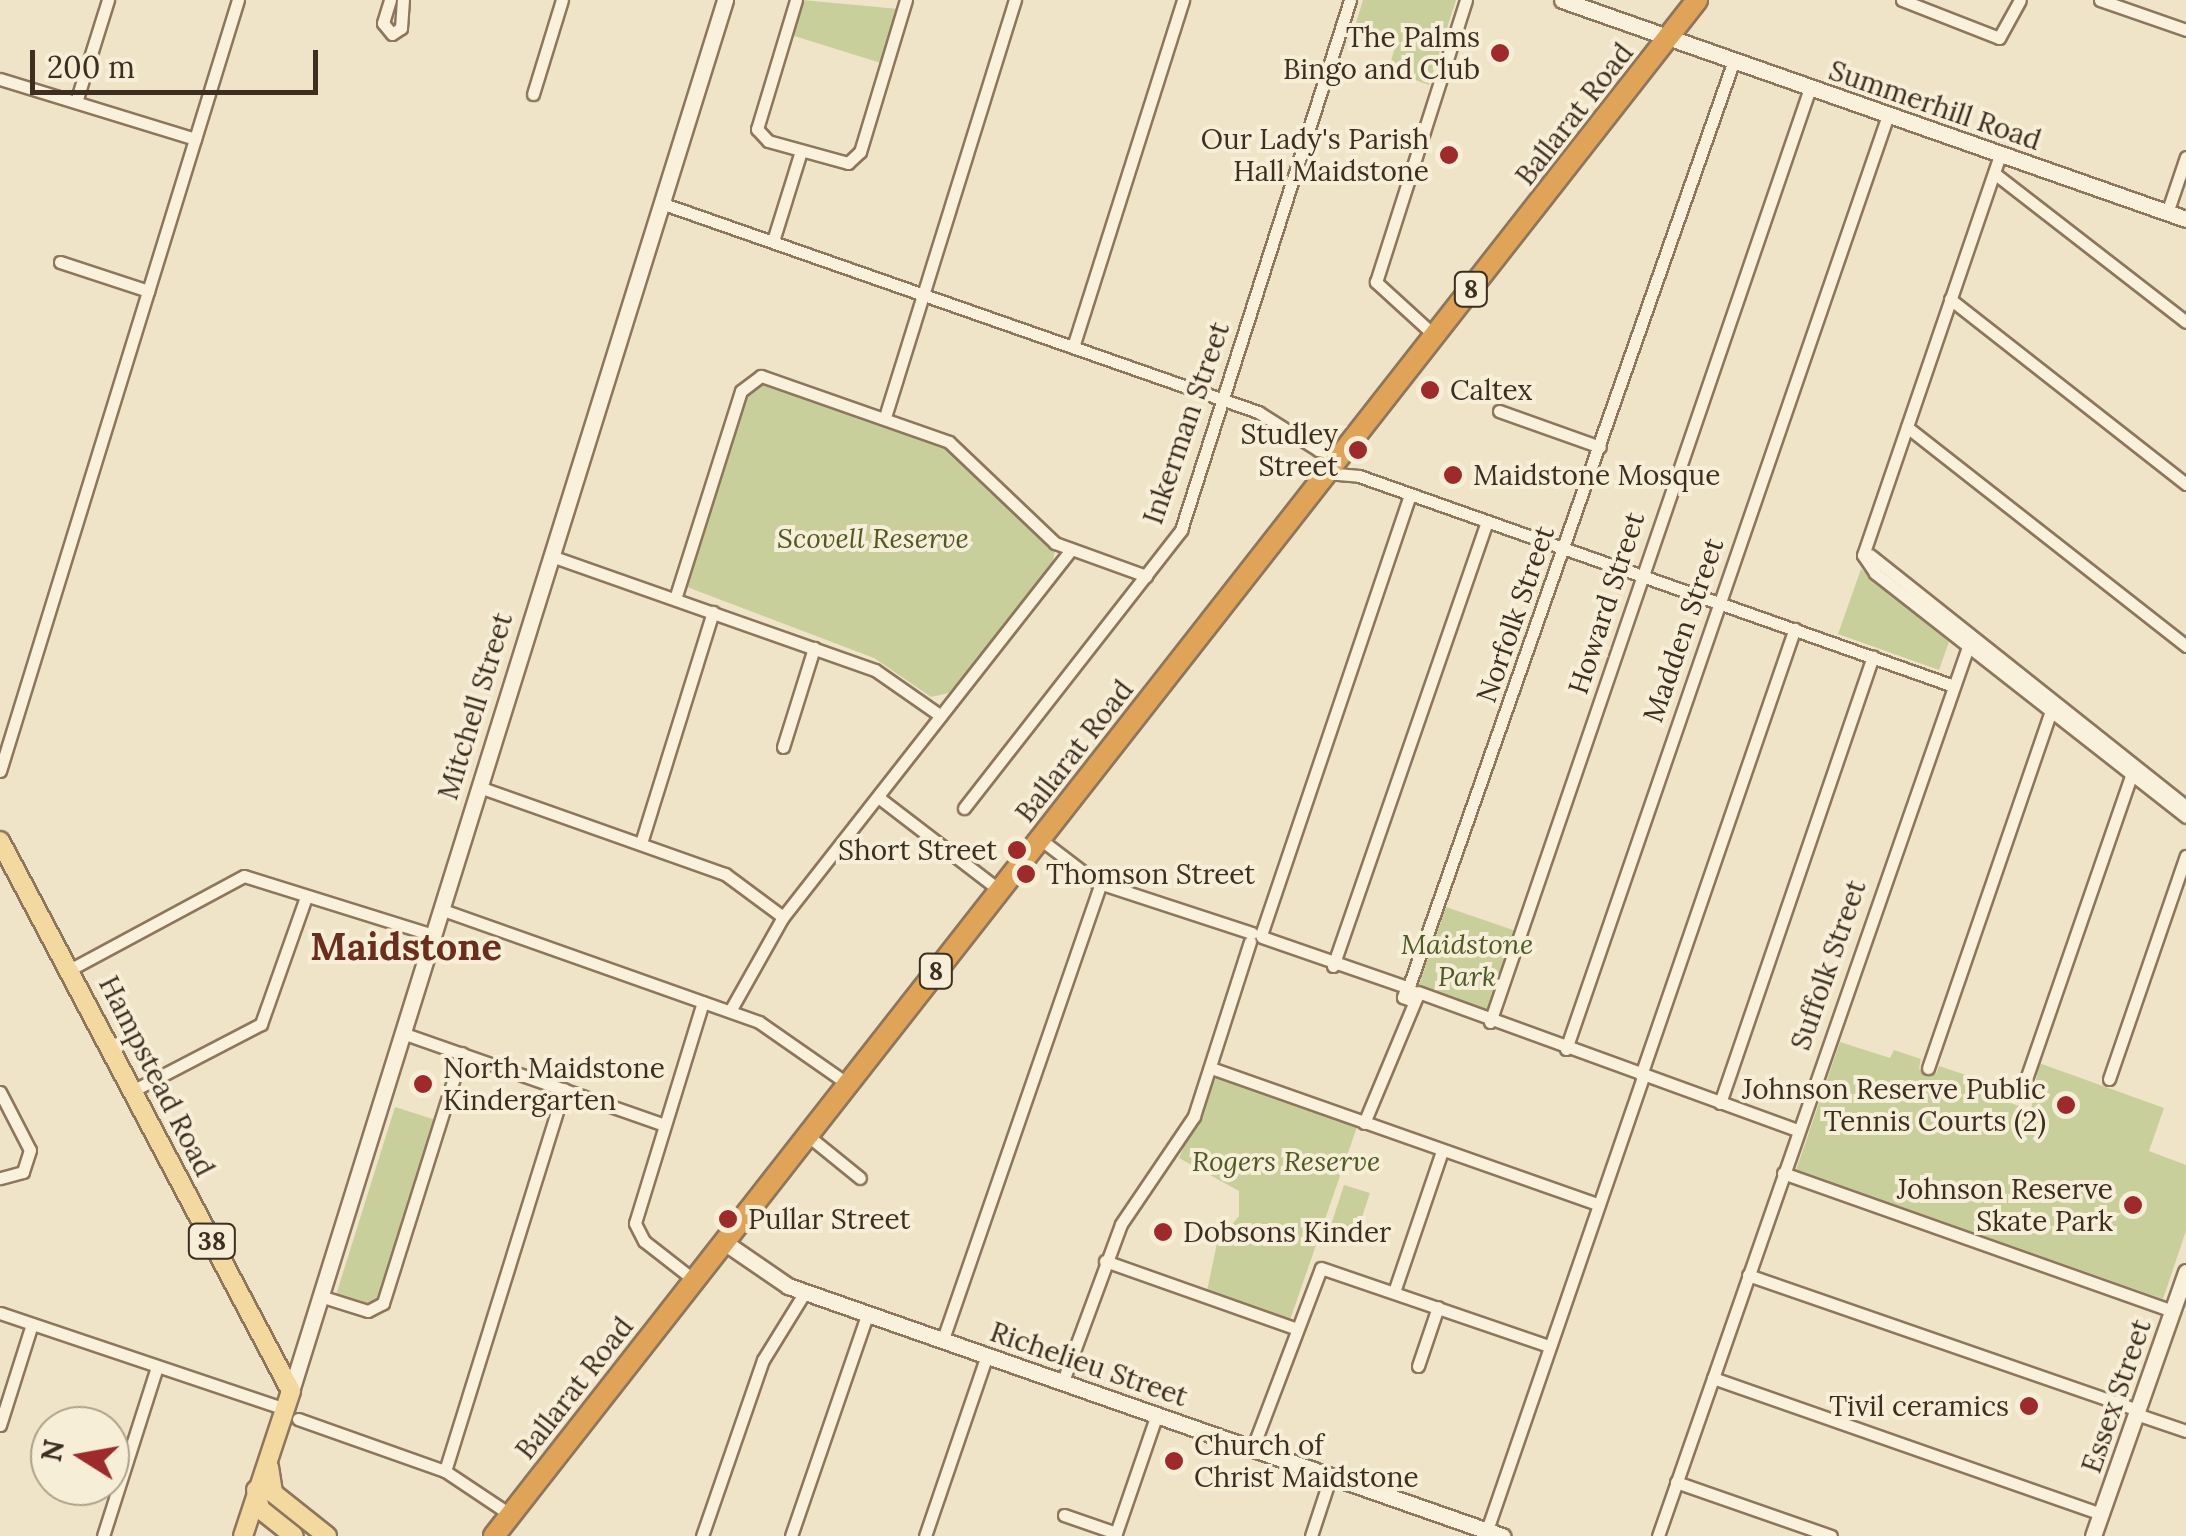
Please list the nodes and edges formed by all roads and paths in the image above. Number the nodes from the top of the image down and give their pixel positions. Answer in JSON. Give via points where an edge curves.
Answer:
{"nodes":[{"id":1,"x":108,"y":0,"type":"edge"},
{"id":2,"x":238,"y":0,"type":"edge"},
{"id":3,"x":390,"y":0,"type":"edge"},
{"id":4,"x":403,"y":0,"type":"edge"},
{"id":5,"x":562,"y":0,"type":"edge"},
{"id":6,"x":725,"y":0,"type":"edge"},
{"id":7,"x":906,"y":0,"type":"edge"},
{"id":8,"x":1015,"y":0,"type":"edge"},
{"id":9,"x":1183,"y":0,"type":"edge"},
{"id":10,"x":1350,"y":0,"type":"edge"},
{"id":11,"x":1466,"y":0,"type":"edge"},
{"id":12,"x":1562,"y":0,"type":"edge"},
{"id":13,"x":1697,"y":0,"type":"edge"},
{"id":14,"x":1902,"y":0,"type":"edge"},
{"id":15,"x":2020,"y":0,"type":"edge"},
{"id":16,"x":2100,"y":0,"type":"edge"},
{"id":17,"x":791,"y":1,"type":"edge"},
{"id":18,"x":2186,"y":30,"type":"edge"},
{"id":19,"x":1667,"y":40,"type":"junction"},
{"id":20,"x":1734,"y":60,"type":"junction"},
{"id":21,"x":0,"y":78,"type":"edge"},
{"id":22,"x":1810,"y":88,"type":"junction"},
{"id":23,"x":533,"y":94,"type":"dead end"},
{"id":24,"x":76,"y":102,"type":"junction"},
{"id":25,"x":1888,"y":115,"type":"junction"},
{"id":26,"x":195,"y":139,"type":"junction"},
{"id":27,"x":801,"y":151,"type":"junction"},
{"id":28,"x":2000,"y":154,"type":"junction"},
{"id":29,"x":2186,"y":156,"type":"edge"},
{"id":30,"x":1994,"y":173,"type":"junction"},
{"id":31,"x":661,"y":203,"type":"junction"},
{"id":32,"x":2167,"y":213,"type":"junction"},
{"id":33,"x":2186,"y":220,"type":"edge"},
{"id":34,"x":772,"y":241,"type":"junction"},
{"id":35,"x":60,"y":262,"type":"dead end"},
{"id":36,"x":148,"y":291,"type":"junction"},
{"id":37,"x":924,"y":295,"type":"junction"},
{"id":38,"x":1950,"y":299,"type":"junction"},
{"id":39,"x":2186,"y":322,"type":"edge"},
{"id":40,"x":1434,"y":335,"type":"junction"},
{"id":41,"x":1072,"y":347,"type":"junction"},
{"id":42,"x":1223,"y":400,"type":"junction"},
{"id":43,"x":1499,"y":411,"type":"dead end"},
{"id":44,"x":885,"y":416,"type":"junction"},
{"id":45,"x":1906,"y":427,"type":"junction"},
{"id":46,"x":1302,"y":443,"type":"junction"},
{"id":47,"x":1600,"y":448,"type":"junction"},
{"id":48,"x":1340,"y":455,"type":"junction"},
{"id":49,"x":1360,"y":476,"type":"junction"},
{"id":50,"x":1324,"y":477,"type":"junction"},
{"id":51,"x":2186,"y":484,"type":"edge"},
{"id":52,"x":1410,"y":494,"type":"junction"},
{"id":53,"x":1487,"y":521,"type":"junction"},
{"id":54,"x":1564,"y":548,"type":"junction"},
{"id":55,"x":1071,"y":550,"type":"junction"},
{"id":56,"x":551,"y":556,"type":"junction"},
{"id":57,"x":1641,"y":575,"type":"junction"},
{"id":58,"x":1146,"y":576,"type":"junction"},
{"id":59,"x":676,"y":599,"type":"junction"},
{"id":60,"x":1719,"y":603,"type":"junction"},
{"id":61,"x":713,"y":612,"type":"junction"},
{"id":62,"x":1794,"y":630,"type":"junction"},
{"id":63,"x":1968,"y":641,"type":"junction"},
{"id":64,"x":2186,"y":646,"type":"edge"},
{"id":65,"x":814,"y":648,"type":"junction"},
{"id":66,"x":1874,"y":657,"type":"junction"},
{"id":67,"x":1951,"y":685,"type":"junction"},
{"id":68,"x":2052,"y":707,"type":"junction"},
{"id":69,"x":941,"y":716,"type":"junction"},
{"id":70,"x":12,"y":725,"type":"junction"},
{"id":71,"x":782,"y":747,"type":"dead end"},
{"id":72,"x":0,"y":748,"type":"edge"},
{"id":73,"x":2133,"y":770,"type":"junction"},
{"id":74,"x":0,"y":771,"type":"edge"},
{"id":75,"x":479,"y":786,"type":"junction"},
{"id":76,"x":878,"y":797,"type":"junction"},
{"id":77,"x":2186,"y":806,"type":"edge"},
{"id":78,"x":964,"y":808,"type":"dead end"},
{"id":79,"x":2186,"y":817,"type":"edge"},
{"id":80,"x":1040,"y":838,"type":"junction"},
{"id":81,"x":641,"y":843,"type":"junction"},
{"id":82,"x":1,"y":844,"type":"edge"},
{"id":83,"x":2186,"y":856,"type":"edge"},
{"id":84,"x":1101,"y":884,"type":"junction"},
{"id":85,"x":999,"y":890,"type":"junction"},
{"id":86,"x":306,"y":897,"type":"junction"},
{"id":87,"x":440,"y":909,"type":"junction"},
{"id":88,"x":784,"y":917,"type":"junction"},
{"id":89,"x":432,"y":935,"type":"junction"},
{"id":90,"x":1256,"y":939,"type":"junction"},
{"id":91,"x":1333,"y":966,"type":"junction"},
{"id":92,"x":71,"y":969,"type":"junction"},
{"id":93,"x":1410,"y":993,"type":"junction"},
{"id":94,"x":703,"y":1002,"type":"junction"},
{"id":95,"x":730,"y":1011,"type":"junction"},
{"id":96,"x":1490,"y":1022,"type":"junction"},
{"id":97,"x":402,"y":1033,"type":"junction"},
{"id":98,"x":1566,"y":1049,"type":"junction"},
{"id":99,"x":462,"y":1053,"type":"junction"},
{"id":100,"x":1211,"y":1068,"type":"junction"},
{"id":101,"x":1928,"y":1068,"type":"dead end"},
{"id":102,"x":1642,"y":1076,"type":"junction"},
{"id":103,"x":2109,"y":1079,"type":"dead end"},
{"id":104,"x":848,"y":1084,"type":"junction"},
{"id":105,"x":2024,"y":1085,"type":"dead end"},
{"id":106,"x":564,"y":1089,"type":"junction"},
{"id":107,"x":132,"y":1091,"type":"junction"},
{"id":108,"x":0,"y":1092,"type":"edge"},
{"id":109,"x":1720,"y":1103,"type":"junction"},
{"id":110,"x":1364,"y":1123,"type":"junction"},
{"id":111,"x":664,"y":1125,"type":"junction"},
{"id":112,"x":1797,"y":1130,"type":"junction"},
{"id":113,"x":807,"y":1136,"type":"junction"},
{"id":114,"x":1442,"y":1151,"type":"junction"},
{"id":115,"x":1783,"y":1173,"type":"junction"},
{"id":116,"x":0,"y":1178,"type":"edge"},
{"id":117,"x":860,"y":1178,"type":"dead end"},
{"id":118,"x":1598,"y":1205,"type":"junction"},
{"id":119,"x":724,"y":1242,"type":"junction"},
{"id":120,"x":1105,"y":1262,"type":"junction"},
{"id":121,"x":2186,"y":1272,"type":"edge"},
{"id":122,"x":1748,"y":1274,"type":"junction"},
{"id":123,"x":694,"y":1280,"type":"junction"},
{"id":124,"x":805,"y":1292,"type":"junction"},
{"id":125,"x":1394,"y":1292,"type":"junction"},
{"id":126,"x":320,"y":1296,"type":"junction"},
{"id":127,"x":1438,"y":1308,"type":"junction"},
{"id":128,"x":2172,"y":1311,"type":"junction"},
{"id":129,"x":0,"y":1313,"type":"edge"},
{"id":130,"x":868,"y":1313,"type":"junction"},
{"id":131,"x":32,"y":1324,"type":"junction"},
{"id":132,"x":1294,"y":1328,"type":"junction"},
{"id":133,"x":943,"y":1339,"type":"junction"},
{"id":134,"x":1550,"y":1346,"type":"junction"},
{"id":135,"x":304,"y":1347,"type":"junction"},
{"id":136,"x":268,"y":1348,"type":"junction"},
{"id":137,"x":987,"y":1355,"type":"junction"},
{"id":138,"x":1418,"y":1366,"type":"dead end"},
{"id":139,"x":157,"y":1367,"type":"junction"},
{"id":140,"x":1712,"y":1378,"type":"junction"},
{"id":141,"x":1063,"y":1381,"type":"junction"},
{"id":142,"x":291,"y":1407,"type":"junction"},
{"id":143,"x":2137,"y":1412,"type":"junction"},
{"id":144,"x":1157,"y":1414,"type":"junction"},
{"id":145,"x":0,"y":1425,"type":"edge"},
{"id":146,"x":279,"y":1428,"type":"junction"},
{"id":147,"x":2186,"y":1431,"type":"edge"},
{"id":148,"x":1253,"y":1448,"type":"junction"},
{"id":149,"x":445,"y":1470,"type":"junction"},
{"id":150,"x":1331,"y":1475,"type":"junction"},
{"id":151,"x":1676,"y":1482,"type":"junction"},
{"id":152,"x":256,"y":1489,"type":"junction"},
{"id":153,"x":285,"y":1504,"type":"junction"},
{"id":154,"x":264,"y":1513,"type":"junction"},
{"id":155,"x":2101,"y":1514,"type":"junction"},
{"id":156,"x":511,"y":1515,"type":"junction"},
{"id":157,"x":1064,"y":1515,"type":"dead end"},
{"id":158,"x":1455,"y":1520,"type":"junction"},
{"id":159,"x":1494,"y":1533,"type":"edge"},
{"id":160,"x":1115,"y":1535,"type":"edge"},
{"id":161,"x":103,"y":1536,"type":"edge"},
{"id":162,"x":245,"y":1536,"type":"edge"},
{"id":163,"x":294,"y":1536,"type":"edge"},
{"id":164,"x":327,"y":1536,"type":"edge"},
{"id":165,"x":494,"y":1536,"type":"edge"},
{"id":166,"x":702,"y":1536,"type":"edge"},
{"id":167,"x":790,"y":1536,"type":"edge"},
{"id":168,"x":925,"y":1536,"type":"edge"},
{"id":169,"x":1311,"y":1536,"type":"edge"},
{"id":170,"x":1450,"y":1536,"type":"edge"},
{"id":171,"x":1658,"y":1536,"type":"edge"},
{"id":172,"x":1831,"y":1536,"type":"edge"},
{"id":173,"x":2094,"y":1536,"type":"edge"}],
"edges":[{"from":1,"to":24,"type":"street"},
{"from":2,"to":26,"type":"street"},
{"from":3,"to":4,"type":"street","via":[[383,27],[392,34],[401,28]]},
{"from":5,"to":23,"type":"street"},
{"from":6,"to":31,"type":"street","name":"Mitchell Street"},
{"from":7,"to":27,"type":"street","via":[[857,157],[842,163]]},
{"from":8,"to":37,"type":"street"},
{"from":9,"to":41,"type":"street"},
{"from":10,"to":42,"type":"street","name":"Inkerman Street"},
{"from":11,"to":40,"type":"street","via":[[1376,282]]},
{"from":12,"to":19,"type":"street","name":"Summerhill Road"},
{"from":13,"to":19,"type":"highway","name":"Ballarat Road","number":"8"},
{"from":14,"to":15,"type":"street","via":[[1999,38]]},
{"from":16,"to":18,"type":"street"},
{"from":17,"to":27,"type":"street","via":[[758,129]]},
{"from":19,"to":20,"type":"street","name":"Summerhill Road"},
{"from":19,"to":40,"type":"highway","name":"Ballarat Road","number":"8"},
{"from":20,"to":22,"type":"street","name":"Summerhill Road"},
{"from":20,"to":47,"type":"street","name":"Norfolk Street"},
{"from":21,"to":24,"type":"street"},
{"from":22,"to":25,"type":"street","name":"Summerhill Road"},
{"from":22,"to":57,"type":"street","name":"Howard Street"},
{"from":24,"to":26,"type":"street"},
{"from":25,"to":28,"type":"street","name":"Summerhill Road"},
{"from":25,"to":60,"type":"street","name":"Madden Street"},
{"from":26,"to":36,"type":"street"},
{"from":27,"to":34,"type":"street"},
{"from":28,"to":30,"type":"street"},
{"from":28,"to":32,"type":"street","name":"Summerhill Road"},
{"from":29,"to":32,"type":"street"},
{"from":30,"to":38,"type":"street"},
{"from":30,"to":39,"type":"street"},
{"from":31,"to":34,"type":"street"},
{"from":31,"to":56,"type":"street","name":"Mitchell Street"},
{"from":32,"to":33,"type":"street","name":"Summerhill Road"},
{"from":34,"to":37,"type":"street"},
{"from":35,"to":36,"type":"street"},
{"from":36,"to":70,"type":"street"},
{"from":37,"to":41,"type":"street"},
{"from":37,"to":44,"type":"street"},
{"from":38,"to":45,"type":"street"},
{"from":38,"to":51,"type":"street"},
{"from":40,"to":48,"type":"highway","name":"Ballarat Road","number":"8"},
{"from":41,"to":42,"type":"street"},
{"from":42,"to":46,"type":"street","via":[[1266,416]]},
{"from":42,"to":58,"type":"street","name":"Inkerman Street","via":[[1186,520]]},
{"from":43,"to":47,"type":"street"},
{"from":44,"to":55,"type":"street","via":[[966,454],[1032,524]]},
{"from":44,"to":59,"type":"street","via":[[768,376],[747,383]]},
{"from":45,"to":63,"type":"street","via":[[1867,544],[1874,562]]},
{"from":45,"to":64,"type":"street"},
{"from":46,"to":48,"type":"street"},
{"from":46,"to":50,"type":"street"},
{"from":47,"to":54,"type":"street","name":"Norfolk Street"},
{"from":48,"to":49,"type":"street"},
{"from":48,"to":50,"type":"highway","name":"Ballarat Road","number":"8"},
{"from":49,"to":50,"type":"street"},
{"from":49,"to":52,"type":"street"},
{"from":50,"to":80,"type":"highway","name":"Ballarat Road","number":"8"},
{"from":52,"to":53,"type":"street"},
{"from":52,"to":90,"type":"street"},
{"from":53,"to":54,"type":"street"},
{"from":53,"to":91,"type":"street"},
{"from":54,"to":57,"type":"street"},
{"from":54,"to":93,"type":"street","name":"Norfolk Street"},
{"from":55,"to":58,"type":"street"},
{"from":55,"to":69,"type":"street"},
{"from":56,"to":59,"type":"street"},
{"from":56,"to":75,"type":"street","name":"Mitchell Street"},
{"from":57,"to":60,"type":"street"},
{"from":57,"to":96,"type":"street","name":"Howard Street"},
{"from":58,"to":78,"type":"street","name":"Inkerman Street"},
{"from":59,"to":61,"type":"street"},
{"from":60,"to":62,"type":"street"},
{"from":60,"to":98,"type":"street","name":"Madden Street"},
{"from":61,"to":65,"type":"street"},
{"from":61,"to":81,"type":"street"},
{"from":62,"to":66,"type":"street"},
{"from":62,"to":102,"type":"street"},
{"from":63,"to":67,"type":"street","name":"Suffolk Street"},
{"from":63,"to":68,"type":"street"},
{"from":65,"to":69,"type":"street","via":[[885,675]]},
{"from":65,"to":71,"type":"street"},
{"from":66,"to":67,"type":"street"},
{"from":66,"to":109,"type":"street"},
{"from":67,"to":112,"type":"street","name":"Suffolk Street"},
{"from":68,"to":73,"type":"street"},
{"from":68,"to":101,"type":"street"},
{"from":69,"to":76,"type":"street"},
{"from":70,"to":72,"type":"street"},
{"from":70,"to":74,"type":"street"},
{"from":73,"to":77,"type":"street"},
{"from":73,"to":79,"type":"street"},
{"from":73,"to":105,"type":"street"},
{"from":75,"to":81,"type":"street"},
{"from":75,"to":87,"type":"street","name":"Mitchell Street"},
{"from":76,"to":85,"type":"street"},
{"from":76,"to":88,"type":"street"},
{"from":80,"to":84,"type":"street"},
{"from":80,"to":85,"type":"highway","name":"Ballarat Road","number":"8"},
{"from":81,"to":88,"type":"street","via":[[725,874]]},
{"from":82,"to":92,"type":"main road","name":"Hampstead Road","number":"38"},
{"from":83,"to":103,"type":"street"},
{"from":84,"to":90,"type":"street"},
{"from":84,"to":133,"type":"street"},
{"from":85,"to":104,"type":"highway","name":"Ballarat Road","number":"8"},
{"from":86,"to":89,"type":"street"},
{"from":86,"to":92,"type":"street","via":[[233,880]]},
{"from":86,"to":107,"type":"street","via":[[260,1024]]},
{"from":87,"to":89,"type":"street","name":"Mitchell Street"},
{"from":87,"to":94,"type":"street"},
{"from":88,"to":95,"type":"street"},
{"from":89,"to":97,"type":"street","name":"Mitchell Street"},
{"from":90,"to":91,"type":"street"},
{"from":90,"to":100,"type":"street"},
{"from":91,"to":93,"type":"street"},
{"from":92,"to":107,"type":"main road","name":"Hampstead Road","number":"38"},
{"from":93,"to":96,"type":"street"},
{"from":93,"to":110,"type":"street","name":"Norfolk Street"},
{"from":94,"to":95,"type":"street"},
{"from":94,"to":111,"type":"street"},
{"from":95,"to":104,"type":"street","via":[[786,1036]]},
{"from":96,"to":98,"type":"street"},
{"from":97,"to":99,"type":"street"},
{"from":97,"to":126,"type":"street","name":"Mitchell Street"},
{"from":98,"to":102,"type":"street"},
{"from":99,"to":106,"type":"street"},
{"from":99,"to":126,"type":"street","via":[[383,1304],[368,1311]]},
{"from":100,"to":110,"type":"street"},
{"from":100,"to":120,"type":"street","via":[[1189,1127],[1128,1212]]},
{"from":102,"to":109,"type":"street"},
{"from":102,"to":118,"type":"street"},
{"from":104,"to":113,"type":"highway","name":"Ballarat Road","number":"8"},
{"from":106,"to":111,"type":"street"},
{"from":106,"to":149,"type":"street"},
{"from":107,"to":136,"type":"main road","name":"Hampstead Road","number":"38"},
{"from":108,"to":116,"type":"street","via":[[30,1150],[23,1172]]},
{"from":109,"to":112,"type":"street"},
{"from":110,"to":114,"type":"street"},
{"from":111,"to":123,"type":"street","via":[[635,1224],[644,1240]]},
{"from":112,"to":115,"type":"street","name":"Suffolk Street"},
{"from":113,"to":117,"type":"street"},
{"from":113,"to":119,"type":"highway","name":"Ballarat Road","number":"8"},
{"from":114,"to":118,"type":"street"},
{"from":114,"to":125,"type":"street"},
{"from":115,"to":122,"type":"street","name":"Suffolk Street"},
{"from":115,"to":128,"type":"street"},
{"from":118,"to":134,"type":"street"},
{"from":119,"to":123,"type":"highway","name":"Ballarat Road","number":"8"},
{"from":119,"to":124,"type":"street","name":"Richelieu Street"},
{"from":120,"to":132,"type":"street"},
{"from":120,"to":141,"type":"street"},
{"from":121,"to":128,"type":"street","name":"Essex Street"},
{"from":122,"to":140,"type":"street","name":"Suffolk Street"},
{"from":122,"to":143,"type":"street"},
{"from":123,"to":156,"type":"highway","name":"Ballarat Road","number":"8"},
{"from":124,"to":130,"type":"street","name":"Richelieu Street"},
{"from":124,"to":166,"type":"street","via":[[763,1360]]},
{"from":125,"to":127,"type":"street"},
{"from":125,"to":132,"type":"street","via":[[1317,1269]]},
{"from":126,"to":135,"type":"street","name":"Mitchell Street"},
{"from":127,"to":134,"type":"street"},
{"from":127,"to":138,"type":"street"},
{"from":128,"to":143,"type":"street","name":"Essex Street"},
{"from":129,"to":131,"type":"street"},
{"from":130,"to":133,"type":"street","name":"Richelieu Street"},
{"from":130,"to":167,"type":"street"},
{"from":131,"to":139,"type":"street"},
{"from":131,"to":145,"type":"street"},
{"from":132,"to":148,"type":"street"},
{"from":133,"to":137,"type":"street","name":"Richelieu Street"},
{"from":134,"to":159,"type":"street"},
{"from":135,"to":136,"type":"street","via":[[290,1359]]},
{"from":135,"to":142,"type":"street","name":"Mitchell Street"},
{"from":136,"to":142,"type":"main road","name":"Hampstead Road","number":"38"},
{"from":137,"to":141,"type":"street","name":"Richelieu Street"},
{"from":137,"to":168,"type":"street"},
{"from":139,"to":142,"type":"street"},
{"from":139,"to":161,"type":"street"},
{"from":140,"to":151,"type":"street","name":"Suffolk Street"},
{"from":140,"to":155,"type":"street"},
{"from":141,"to":144,"type":"street","name":"Richelieu Street"},
{"from":142,"to":146,"type":"main road","name":"Mitchell Street"},
{"from":142,"to":149,"type":"street"},
{"from":143,"to":147,"type":"street"},
{"from":143,"to":155,"type":"street","name":"Essex Street"},
{"from":144,"to":148,"type":"street","name":"Richelieu Street"},
{"from":144,"to":160,"type":"street"},
{"from":146,"to":152,"type":"main road","name":"Mitchell Street"},
{"from":146,"to":153,"type":"main road","name":"Mitchell Street","via":[[268,1481]]},
{"from":148,"to":150,"type":"street","name":"Richelieu Street"},
{"from":149,"to":156,"type":"street"},
{"from":150,"to":158,"type":"street","name":"Richelieu Street"},
{"from":150,"to":169,"type":"street"},
{"from":151,"to":171,"type":"street","name":"Suffolk Street"},
{"from":151,"to":172,"type":"street"},
{"from":152,"to":154,"type":"main road"},
{"from":152,"to":162,"type":"main road","name":"Mitchell Street"},
{"from":153,"to":154,"type":"main road"},
{"from":153,"to":164,"type":"main road"},
{"from":154,"to":162,"type":"main road"},
{"from":154,"to":163,"type":"main road"},
{"from":155,"to":173,"type":"street","name":"Essex Street"},
{"from":156,"to":165,"type":"highway","name":"Ballarat Road","number":"8"},
{"from":157,"to":160,"type":"street"},
{"from":158,"to":159,"type":"street","name":"Richelieu Street"},
{"from":158,"to":170,"type":"street"}]}
